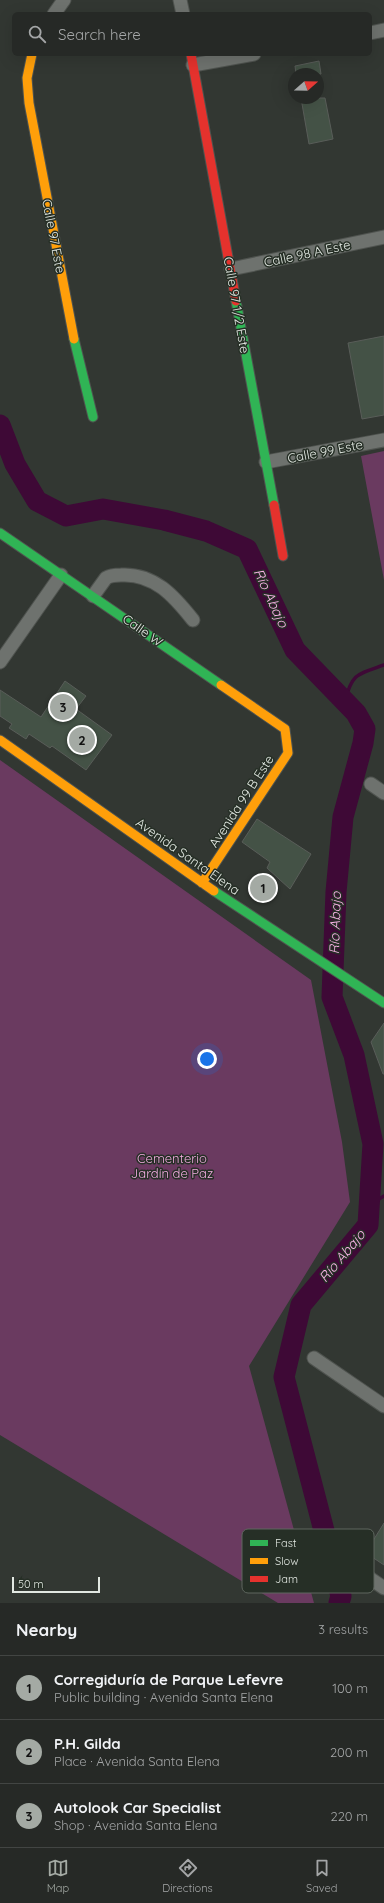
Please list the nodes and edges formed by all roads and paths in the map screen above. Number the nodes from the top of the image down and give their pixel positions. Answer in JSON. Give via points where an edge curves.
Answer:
{"nodes":[{"id":1,"x":64,"y":0,"type":"edge"},
{"id":2,"x":180,"y":0,"type":"edge"},
{"id":3,"x":55,"y":12,"type":"edge"},
{"id":4,"x":183,"y":12,"type":"edge"},
{"id":5,"x":384,"y":30,"type":"edge"},
{"id":6,"x":372,"y":33,"type":"edge"},
{"id":7,"x":32,"y":56,"type":"edge"},
{"id":8,"x":233,"y":56,"type":"edge"},
{"id":9,"x":192,"y":60,"type":"edge"},
{"id":10,"x":384,"y":237,"type":"edge"},
{"id":11,"x":231,"y":269,"type":"junction"},
{"id":12,"x":93,"y":417,"type":"dead end"},
{"id":13,"x":384,"y":440,"type":"edge"},
{"id":14,"x":266,"y":462,"type":"junction"},
{"id":15,"x":0,"y":533,"type":"edge"},
{"id":16,"x":283,"y":556,"type":"dead end"},
{"id":17,"x":61,"y":575,"type":"junction"},
{"id":18,"x":93,"y":596,"type":"junction"},
{"id":19,"x":193,"y":620,"type":"dead end"},
{"id":20,"x":0,"y":662,"type":"edge"},
{"id":21,"x":285,"y":729,"type":"joint"},
{"id":22,"x":0,"y":740,"type":"edge"},
{"id":23,"x":371,"y":784,"type":"dead end"},
{"id":24,"x":384,"y":793,"type":"edge"},
{"id":25,"x":202,"y":883,"type":"junction"},
{"id":26,"x":381,"y":1001,"type":"edge"},
{"id":27,"x":314,"y":1358,"type":"dead end"},
{"id":28,"x":384,"y":1406,"type":"edge"},
{"id":29,"x":374,"y":1581,"type":"edge"},
{"id":30,"x":384,"y":1588,"type":"edge"}],
"edges":[{"from":1,"to":3,"type":"street"},
{"from":2,"to":4,"type":"street"},
{"from":5,"to":6,"type":"street"},
{"from":7,"to":12,"type":"street","name":"Calle 97 Este","via":[[27,78],[29,103],[71,324]]},
{"from":8,"to":9,"type":"street"},
{"from":9,"to":11,"type":"street","name":"Calle 97 1/2 Este"},
{"from":10,"to":11,"type":"street","name":"Calle 98 A Este"},
{"from":11,"to":14,"type":"street","name":"Calle 97 1/2 Este"},
{"from":13,"to":14,"type":"street","name":"Calle 99 Este"},
{"from":14,"to":16,"type":"street","name":"Calle 97 1/2 Este"},
{"from":15,"to":17,"type":"street","name":"Calle W"},
{"from":17,"to":18,"type":"street","name":"Calle W"},
{"from":17,"to":20,"type":"street"},
{"from":18,"to":19,"type":"street","via":[[106,578],[134,574],[156,583],[180,604]]},
{"from":18,"to":21,"type":"street","name":"Calle W"},
{"from":21,"to":25,"type":"street","name":"Avenida 99 B Este","via":[[288,753]]},
{"from":22,"to":25,"type":"street","name":"Avenida Santa Elena"},
{"from":23,"to":24,"type":"street"},
{"from":25,"to":26,"type":"street","name":"Avenida Santa Elena"},
{"from":27,"to":28,"type":"street"},
{"from":29,"to":30,"type":"street"}]}
